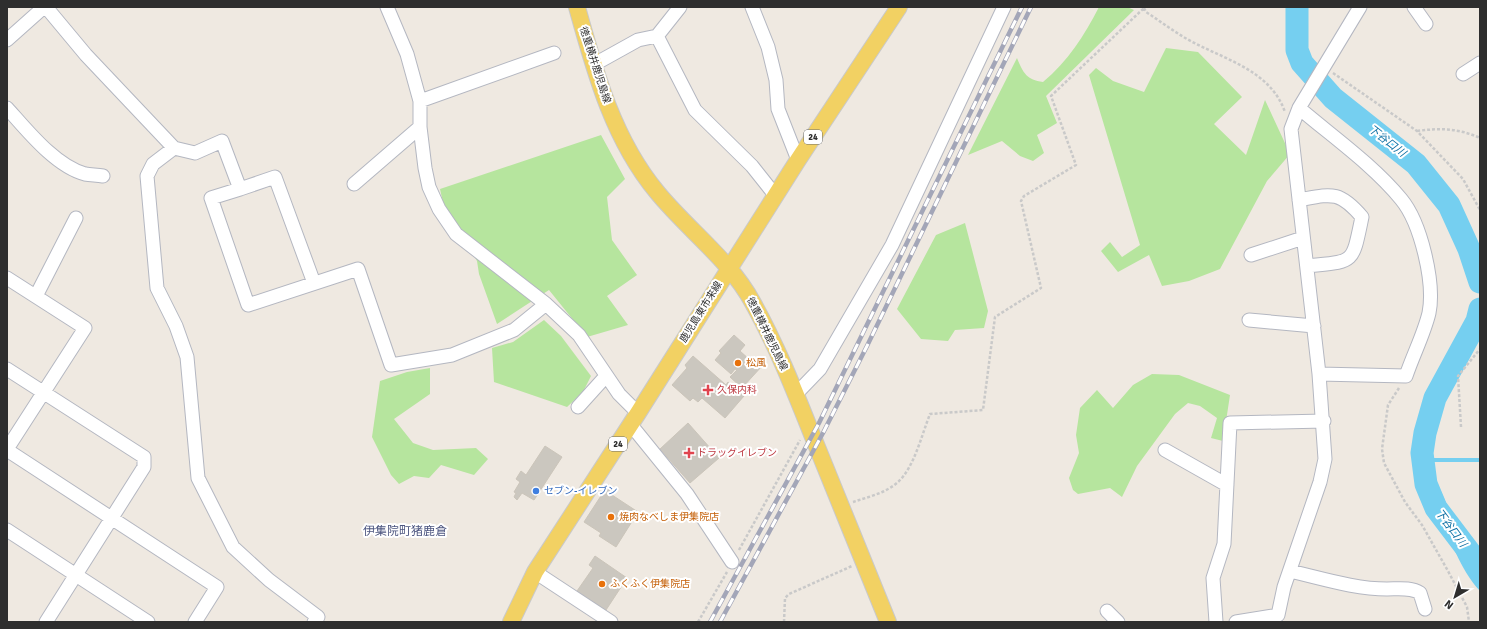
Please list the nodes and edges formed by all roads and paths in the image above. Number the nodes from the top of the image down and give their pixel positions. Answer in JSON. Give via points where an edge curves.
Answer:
{"nodes":[{"id":1,"x":45,"y":7,"type":"edge"},
{"id":2,"x":388,"y":7,"type":"edge"},
{"id":3,"x":577,"y":7,"type":"edge"},
{"id":4,"x":680,"y":7,"type":"edge"},
{"id":5,"x":752,"y":7,"type":"edge"},
{"id":6,"x":899,"y":7,"type":"edge"},
{"id":7,"x":1004,"y":7,"type":"edge"},
{"id":8,"x":1360,"y":7,"type":"edge"},
{"id":9,"x":1414,"y":7,"type":"edge"},
{"id":10,"x":1144,"y":8,"type":"edge"},
{"id":11,"x":1426,"y":24,"type":"dead end"},
{"id":12,"x":657,"y":36,"type":"junction"},
{"id":13,"x":7,"y":40,"type":"edge"},
{"id":14,"x":554,"y":53,"type":"dead end"},
{"id":15,"x":1480,"y":63,"type":"edge"},
{"id":16,"x":593,"y":65,"type":"junction"},
{"id":17,"x":1323,"y":66,"type":"junction"},
{"id":18,"x":1463,"y":74,"type":"dead end"},
{"id":19,"x":420,"y":101,"type":"junction"},
{"id":20,"x":7,"y":108,"type":"edge"},
{"id":21,"x":1298,"y":108,"type":"junction"},
{"id":22,"x":420,"y":127,"type":"junction"},
{"id":23,"x":1291,"y":129,"type":"junction"},
{"id":24,"x":1417,"y":131,"type":"junction"},
{"id":25,"x":1480,"y":138,"type":"edge"},
{"id":26,"x":174,"y":148,"type":"junction"},
{"id":27,"x":798,"y":160,"type":"junction"},
{"id":28,"x":103,"y":176,"type":"dead end"},
{"id":29,"x":354,"y":184,"type":"dead end"},
{"id":30,"x":240,"y":189,"type":"junction"},
{"id":31,"x":775,"y":195,"type":"junction"},
{"id":32,"x":1299,"y":200,"type":"junction"},
{"id":33,"x":1480,"y":210,"type":"edge"},
{"id":34,"x":76,"y":218,"type":"dead end"},
{"id":35,"x":1303,"y":238,"type":"junction"},
{"id":36,"x":1251,"y":255,"type":"dead end"},
{"id":37,"x":1307,"y":266,"type":"junction"},
{"id":38,"x":728,"y":268,"type":"junction"},
{"id":39,"x":7,"y":278,"type":"edge"},
{"id":40,"x":314,"y":283,"type":"junction"},
{"id":41,"x":36,"y":296,"type":"junction"},
{"id":42,"x":546,"y":304,"type":"junction"},
{"id":43,"x":1249,"y":320,"type":"dead end"},
{"id":44,"x":1314,"y":326,"type":"junction"},
{"id":45,"x":1480,"y":349,"type":"edge"},
{"id":46,"x":7,"y":369,"type":"edge"},
{"id":47,"x":1319,"y":374,"type":"junction"},
{"id":48,"x":606,"y":376,"type":"junction"},
{"id":49,"x":1406,"y":376,"type":"junction"},
{"id":50,"x":44,"y":393,"type":"junction"},
{"id":51,"x":796,"y":394,"type":"junction"},
{"id":52,"x":578,"y":407,"type":"dead end"},
{"id":53,"x":635,"y":419,"type":"junction"},
{"id":54,"x":1324,"y":421,"type":"junction"},
{"id":55,"x":809,"y":426,"type":"junction"},
{"id":56,"x":1461,"y":427,"type":"dead end"},
{"id":57,"x":7,"y":450,"type":"edge"},
{"id":58,"x":1165,"y":450,"type":"dead end"},
{"id":59,"x":1227,"y":485,"type":"junction"},
{"id":60,"x":841,"y":507,"type":"junction"},
{"id":61,"x":112,"y":518,"type":"junction"},
{"id":62,"x":7,"y":530,"type":"edge"},
{"id":63,"x":863,"y":561,"type":"junction"},
{"id":64,"x":732,"y":562,"type":"junction"},
{"id":65,"x":1290,"y":571,"type":"junction"},
{"id":66,"x":535,"y":572,"type":"junction"},
{"id":67,"x":76,"y":574,"type":"junction"},
{"id":68,"x":1424,"y":609,"type":"dead end"},
{"id":69,"x":1108,"y":611,"type":"dead end"},
{"id":70,"x":1283,"y":618,"type":"edge"},
{"id":71,"x":46,"y":622,"type":"edge"},
{"id":72,"x":148,"y":622,"type":"edge"},
{"id":73,"x":195,"y":622,"type":"edge"},
{"id":74,"x":314,"y":622,"type":"edge"},
{"id":75,"x":511,"y":622,"type":"edge"},
{"id":76,"x":611,"y":622,"type":"edge"},
{"id":77,"x":698,"y":622,"type":"edge"},
{"id":78,"x":784,"y":622,"type":"edge"},
{"id":79,"x":888,"y":622,"type":"edge"},
{"id":80,"x":1118,"y":622,"type":"edge"},
{"id":81,"x":1216,"y":622,"type":"edge"},
{"id":82,"x":1236,"y":622,"type":"edge"},
{"id":83,"x":1469,"y":622,"type":"edge"}],
"edges":[{"from":1,"to":13,"type":"street"},
{"from":1,"to":26,"type":"street","via":[[86,55]]},
{"from":2,"to":19,"type":"street","via":[[407,54]]},
{"from":3,"to":16,"type":"main road","name":"徳重横井鹿児島線"},
{"from":4,"to":12,"type":"street"},
{"from":5,"to":27,"type":"street","via":[[768,47],[776,80],[778,108]]},
{"from":6,"to":27,"type":"main road","name":"鹿児島東市来線","number":"24"},
{"from":7,"to":51,"type":"street","via":[[892,245],[820,369]]},
{"from":8,"to":17,"type":"street"},
{"from":9,"to":11,"type":"street"},
{"from":10,"to":23,"type":"path","via":[[1146,12],[1187,39],[1235,62],[1261,78],[1281,101]]},
{"from":10,"to":60,"type":"path","via":[[1051,96],[1076,165],[1024,196],[1021,201],[1041,288],[995,317],[983,410],[930,414],[907,471],[898,483],[883,492]]},
{"from":12,"to":16,"type":"street","via":[[638,40]]},
{"from":12,"to":31,"type":"street","via":[[695,110],[752,166]]},
{"from":14,"to":19,"type":"street"},
{"from":15,"to":18,"type":"street"},
{"from":16,"to":38,"type":"main road","name":"徳重横井鹿児島線","via":[[614,122],[639,168],[680,218]]},
{"from":17,"to":21,"type":"street"},
{"from":17,"to":24,"type":"path"},
{"from":19,"to":22,"type":"street"},
{"from":20,"to":28,"type":"street","via":[[41,146],[69,166],[84,174]]},
{"from":21,"to":23,"type":"street"},
{"from":21,"to":49,"type":"street","via":[[1371,169],[1402,200],[1418,232],[1429,271],[1429,312]]},
{"from":22,"to":29,"type":"street"},
{"from":22,"to":42,"type":"street","via":[[424,168],[429,187],[439,209],[456,234]]},
{"from":23,"to":32,"type":"street"},
{"from":24,"to":25,"type":"path","via":[[1463,130]]},
{"from":24,"to":33,"type":"path","via":[[1463,179]]},
{"from":26,"to":30,"type":"street","via":[[195,153],[222,141]]},
{"from":26,"to":74,"type":"street","via":[[152,164],[147,176],[157,288],[176,326],[187,357],[198,478],[234,547],[270,580],[318,617]]},
{"from":27,"to":31,"type":"main road","name":"鹿児島東市来線","number":"24"},
{"from":30,"to":40,"type":"street","via":[[275,177]]},
{"from":30,"to":40,"type":"street","via":[[211,198],[248,305]]},
{"from":31,"to":38,"type":"main road","name":"鹿児島東市来線","number":"24"},
{"from":32,"to":35,"type":"street"},
{"from":32,"to":37,"type":"street","via":[[1327,194],[1336,195],[1362,217],[1351,258],[1344,262]]},
{"from":34,"to":41,"type":"street"},
{"from":35,"to":36,"type":"street"},
{"from":35,"to":37,"type":"street"},
{"from":37,"to":44,"type":"street"},
{"from":38,"to":51,"type":"main road","name":"徳重横井鹿児島線","via":[[752,301]]},
{"from":38,"to":53,"type":"main road","name":"鹿児島東市来線","number":"24"},
{"from":39,"to":41,"type":"street"},
{"from":40,"to":42,"type":"street","via":[[358,269],[391,365],[444,358],[459,353],[514,330]]},
{"from":41,"to":50,"type":"street","via":[[85,328]]},
{"from":42,"to":48,"type":"street","via":[[579,335]]},
{"from":43,"to":44,"type":"street"},
{"from":44,"to":47,"type":"street"},
{"from":45,"to":56,"type":"path","via":[[1458,376]]},
{"from":46,"to":50,"type":"street"},
{"from":47,"to":49,"type":"street"},
{"from":47,"to":54,"type":"street"},
{"from":48,"to":52,"type":"street"},
{"from":48,"to":53,"type":"street"},
{"from":49,"to":83,"type":"path","via":[[1388,405],[1382,450],[1384,463],[1448,571],[1467,607]]},
{"from":50,"to":57,"type":"street"},
{"from":50,"to":61,"type":"street","via":[[144,457],[144,467]]},
{"from":51,"to":55,"type":"main road","name":"徳重横井鹿児島線"},
{"from":53,"to":64,"type":"street"},
{"from":53,"to":66,"type":"main road","name":"鹿児島東市来線","number":"24"},
{"from":54,"to":59,"type":"street","via":[[1230,423]]},
{"from":54,"to":65,"type":"street","via":[[1325,459],[1320,482]]},
{"from":55,"to":60,"type":"main road","name":"徳重横井鹿児島線"},
{"from":55,"to":64,"type":"path"},
{"from":57,"to":61,"type":"street"},
{"from":58,"to":59,"type":"street"},
{"from":59,"to":81,"type":"street","via":[[1224,544],[1212,578]]},
{"from":60,"to":63,"type":"main road","name":"徳重横井鹿児島線"},
{"from":61,"to":67,"type":"street"},
{"from":61,"to":73,"type":"street","via":[[217,587]]},
{"from":62,"to":67,"type":"street"},
{"from":63,"to":78,"type":"path","via":[[789,594],[785,598]]},
{"from":63,"to":79,"type":"main road","name":"徳重横井鹿児島線"},
{"from":64,"to":77,"type":"path"},
{"from":65,"to":68,"type":"street","via":[[1349,584],[1415,590],[1420,593]]},
{"from":65,"to":70,"type":"street"},
{"from":66,"to":75,"type":"main road","name":"鹿児島東市来線","number":"24"},
{"from":66,"to":76,"type":"street"},
{"from":67,"to":71,"type":"street"},
{"from":67,"to":72,"type":"street"},
{"from":69,"to":80,"type":"street"},
{"from":70,"to":82,"type":"street"}]}
